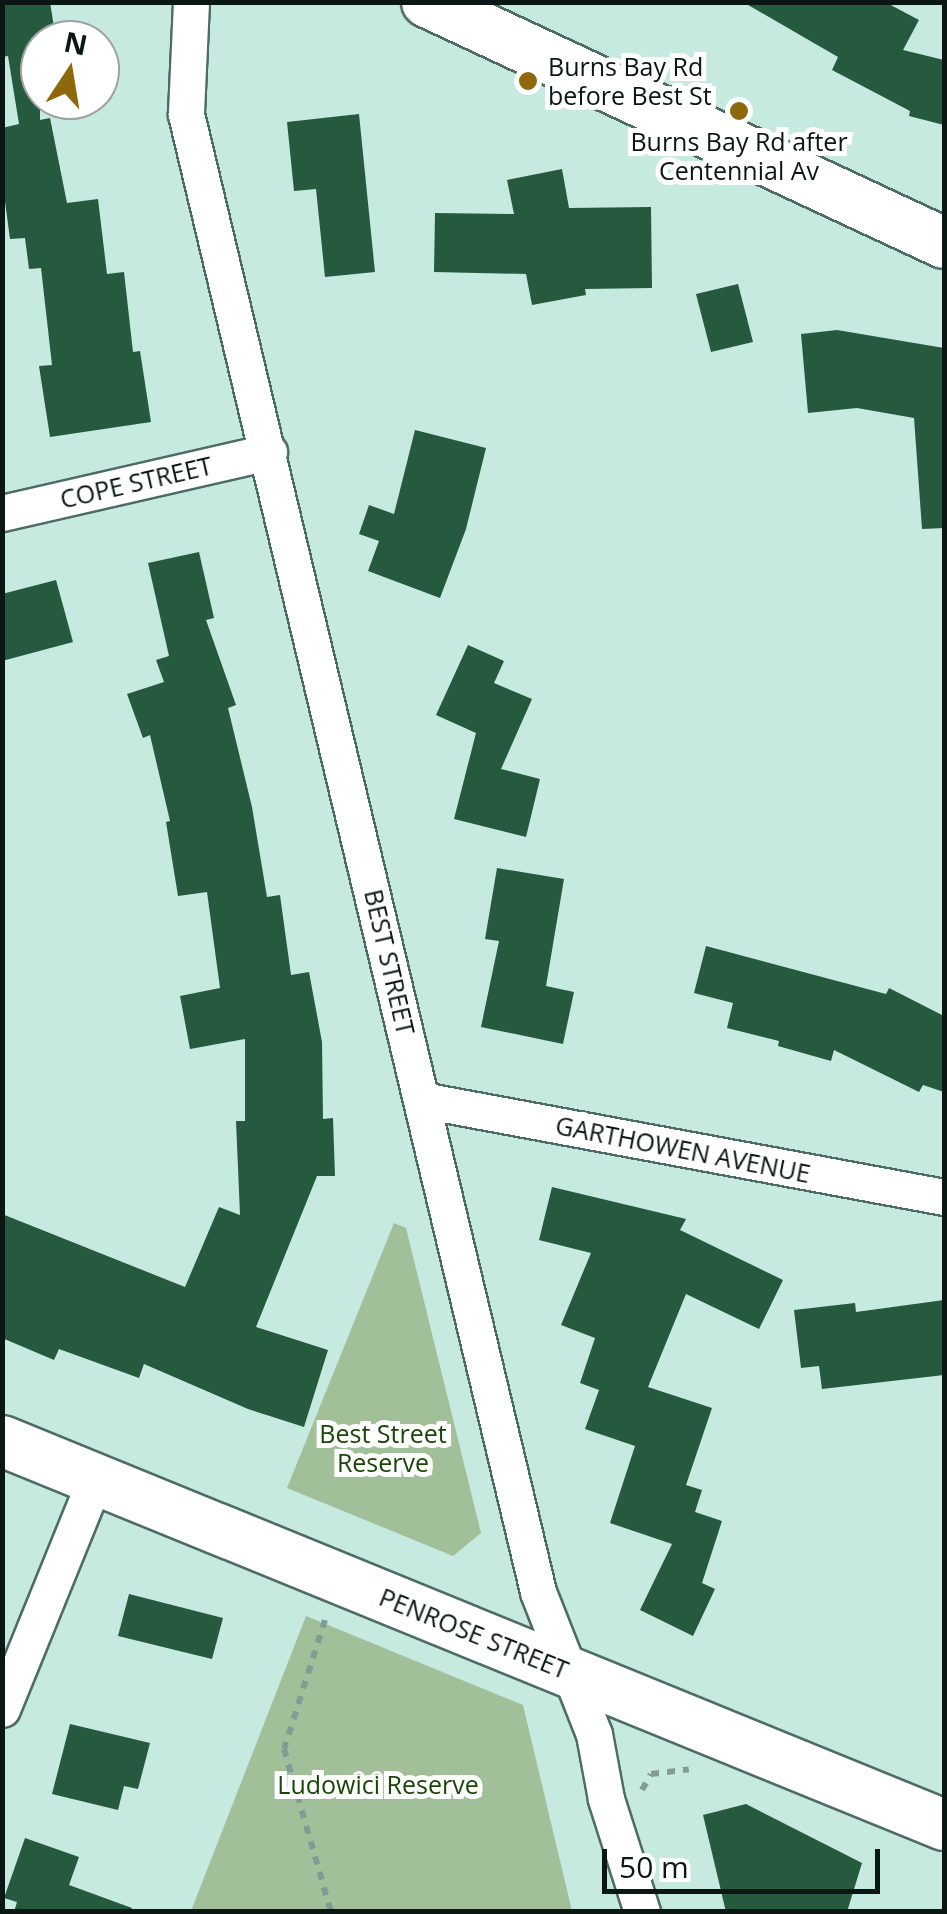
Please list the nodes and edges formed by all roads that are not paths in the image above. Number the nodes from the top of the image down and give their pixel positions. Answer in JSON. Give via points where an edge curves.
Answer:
{"nodes":[{"id":1,"x":191,"y":2,"type":"edge"},
{"id":2,"x":427,"y":2,"type":"edge"},
{"id":3,"x":944,"y":243,"type":"edge"},
{"id":4,"x":269,"y":452,"type":"junction"},
{"id":5,"x":2,"y":513,"type":"edge"},
{"id":6,"x":422,"y":1100,"type":"junction"},
{"id":7,"x":944,"y":1198,"type":"edge"},
{"id":8,"x":2,"y":1441,"type":"edge"},
{"id":9,"x":95,"y":1480,"type":"junction"},
{"id":10,"x":566,"y":1670,"type":"junction"},
{"id":11,"x":2,"y":1708,"type":"edge"},
{"id":12,"x":944,"y":1825,"type":"edge"},
{"id":13,"x":642,"y":1912,"type":"edge"}],
"edges":[{"from":1,"to":4,"type":"street","name":"BEST STREET","via":[[186,114]]},
{"from":2,"to":3,"type":"main road"},
{"from":4,"to":5,"type":"street","name":"COPE STREET"},
{"from":4,"to":6,"type":"street","name":"BEST STREET"},
{"from":6,"to":7,"type":"street","name":"GARTHOWEN AVENUE"},
{"from":6,"to":10,"type":"street","name":"BEST STREET","via":[[538,1592]]},
{"from":8,"to":9,"type":"main road","name":"PENROSE STREET"},
{"from":9,"to":10,"type":"main road","name":"PENROSE STREET"},
{"from":9,"to":11,"type":"street"},
{"from":10,"to":12,"type":"main road","name":"PENROSE STREET"},
{"from":10,"to":13,"type":"street","name":"BEST STREET","via":[[594,1734],[606,1799]]}]}
